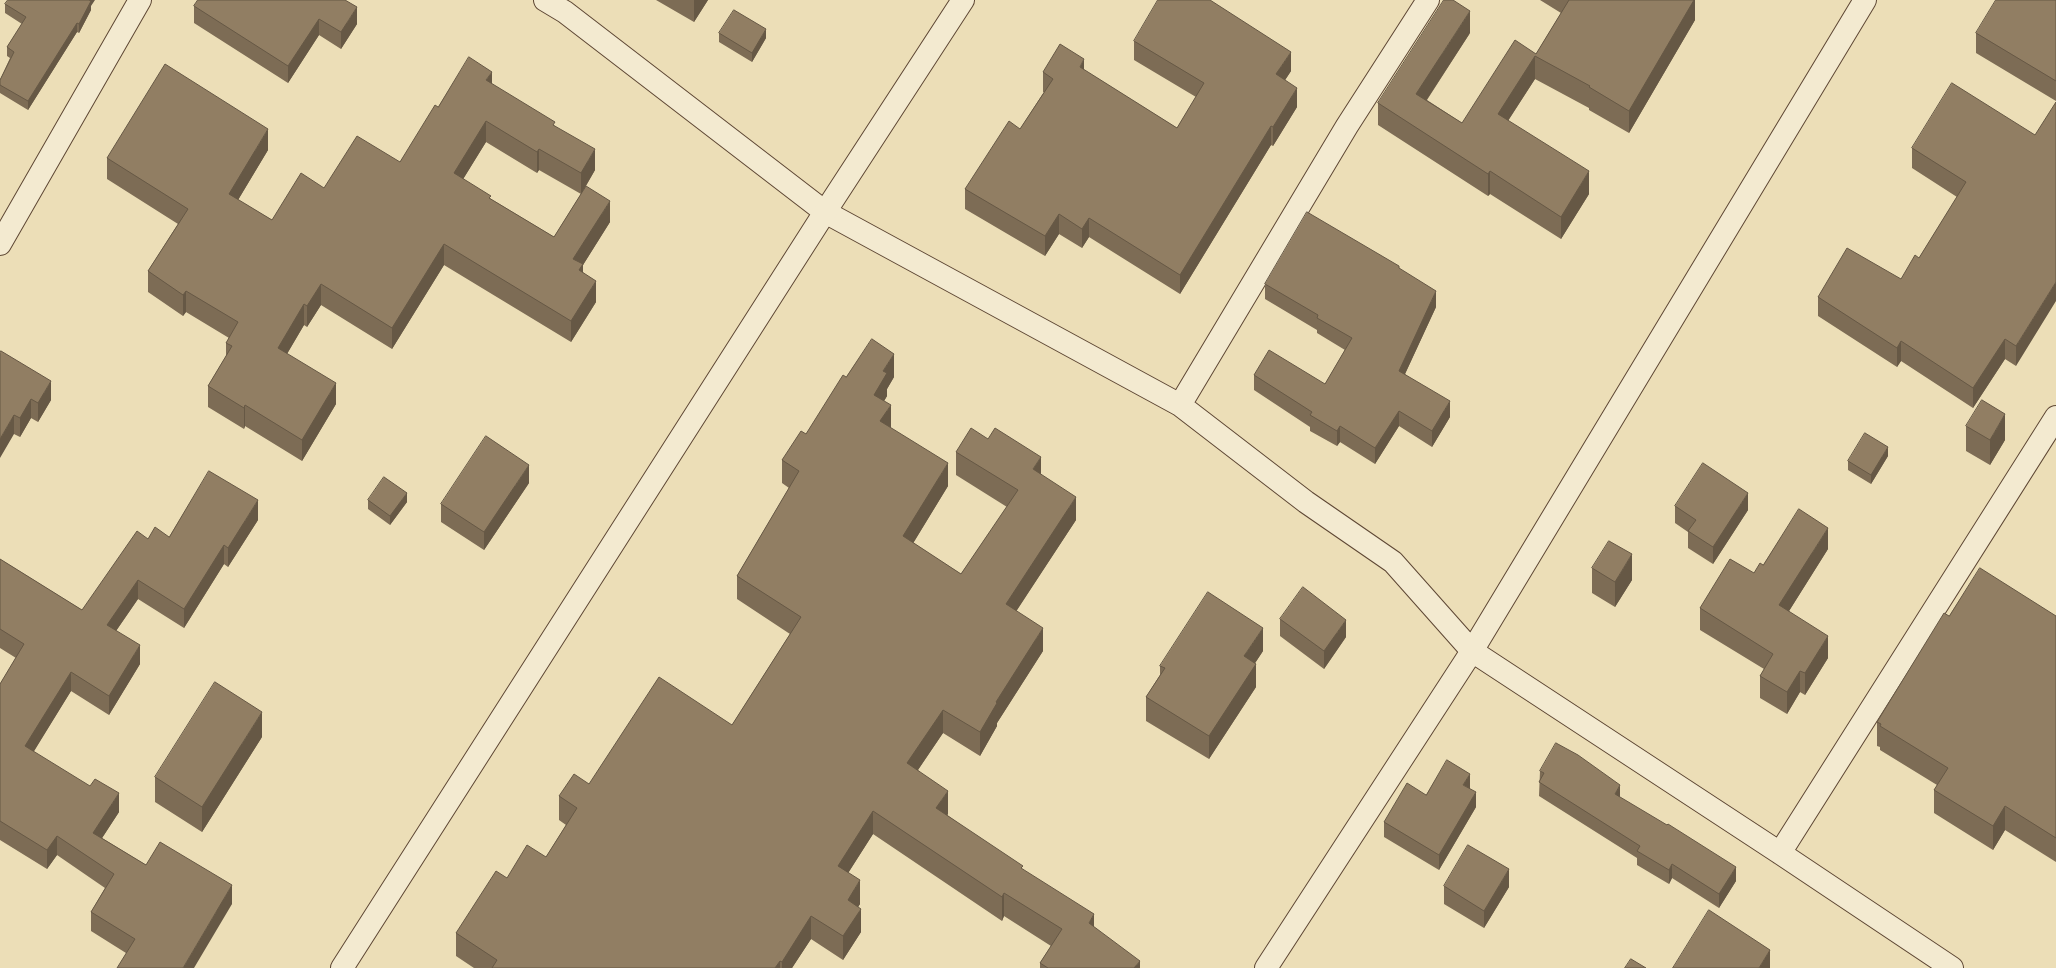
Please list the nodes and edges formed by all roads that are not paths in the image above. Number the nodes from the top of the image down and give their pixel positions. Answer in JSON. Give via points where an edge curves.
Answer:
{"nodes":[{"id":1,"x":140,"y":0,"type":"edge"},
{"id":2,"x":545,"y":0,"type":"edge"},
{"id":3,"x":963,"y":0,"type":"edge"},
{"id":4,"x":1428,"y":0,"type":"edge"},
{"id":5,"x":1865,"y":0,"type":"edge"},
{"id":6,"x":568,"y":6,"type":"edge"},
{"id":7,"x":825,"y":212,"type":"junction"},
{"id":8,"x":0,"y":244,"type":"edge"},
{"id":9,"x":1180,"y":405,"type":"junction"},
{"id":10,"x":2056,"y":417,"type":"edge"},
{"id":11,"x":1472,"y":651,"type":"junction"},
{"id":12,"x":1780,"y":852,"type":"junction"},
{"id":13,"x":342,"y":968,"type":"edge"},
{"id":14,"x":1266,"y":968,"type":"edge"},
{"id":15,"x":1952,"y":968,"type":"edge"}],
"edges":[{"from":1,"to":8,"type":"street"},
{"from":2,"to":6,"type":"street"},
{"from":3,"to":7,"type":"street"},
{"from":4,"to":9,"type":"street","via":[[1347,126]]},
{"from":5,"to":11,"type":"street"},
{"from":6,"to":7,"type":"street"},
{"from":7,"to":9,"type":"street"},
{"from":7,"to":13,"type":"street"},
{"from":9,"to":11,"type":"street","via":[[1306,502],[1393,562]]},
{"from":10,"to":12,"type":"street"},
{"from":11,"to":12,"type":"street"},
{"from":11,"to":14,"type":"street"},
{"from":12,"to":15,"type":"street"}]}
